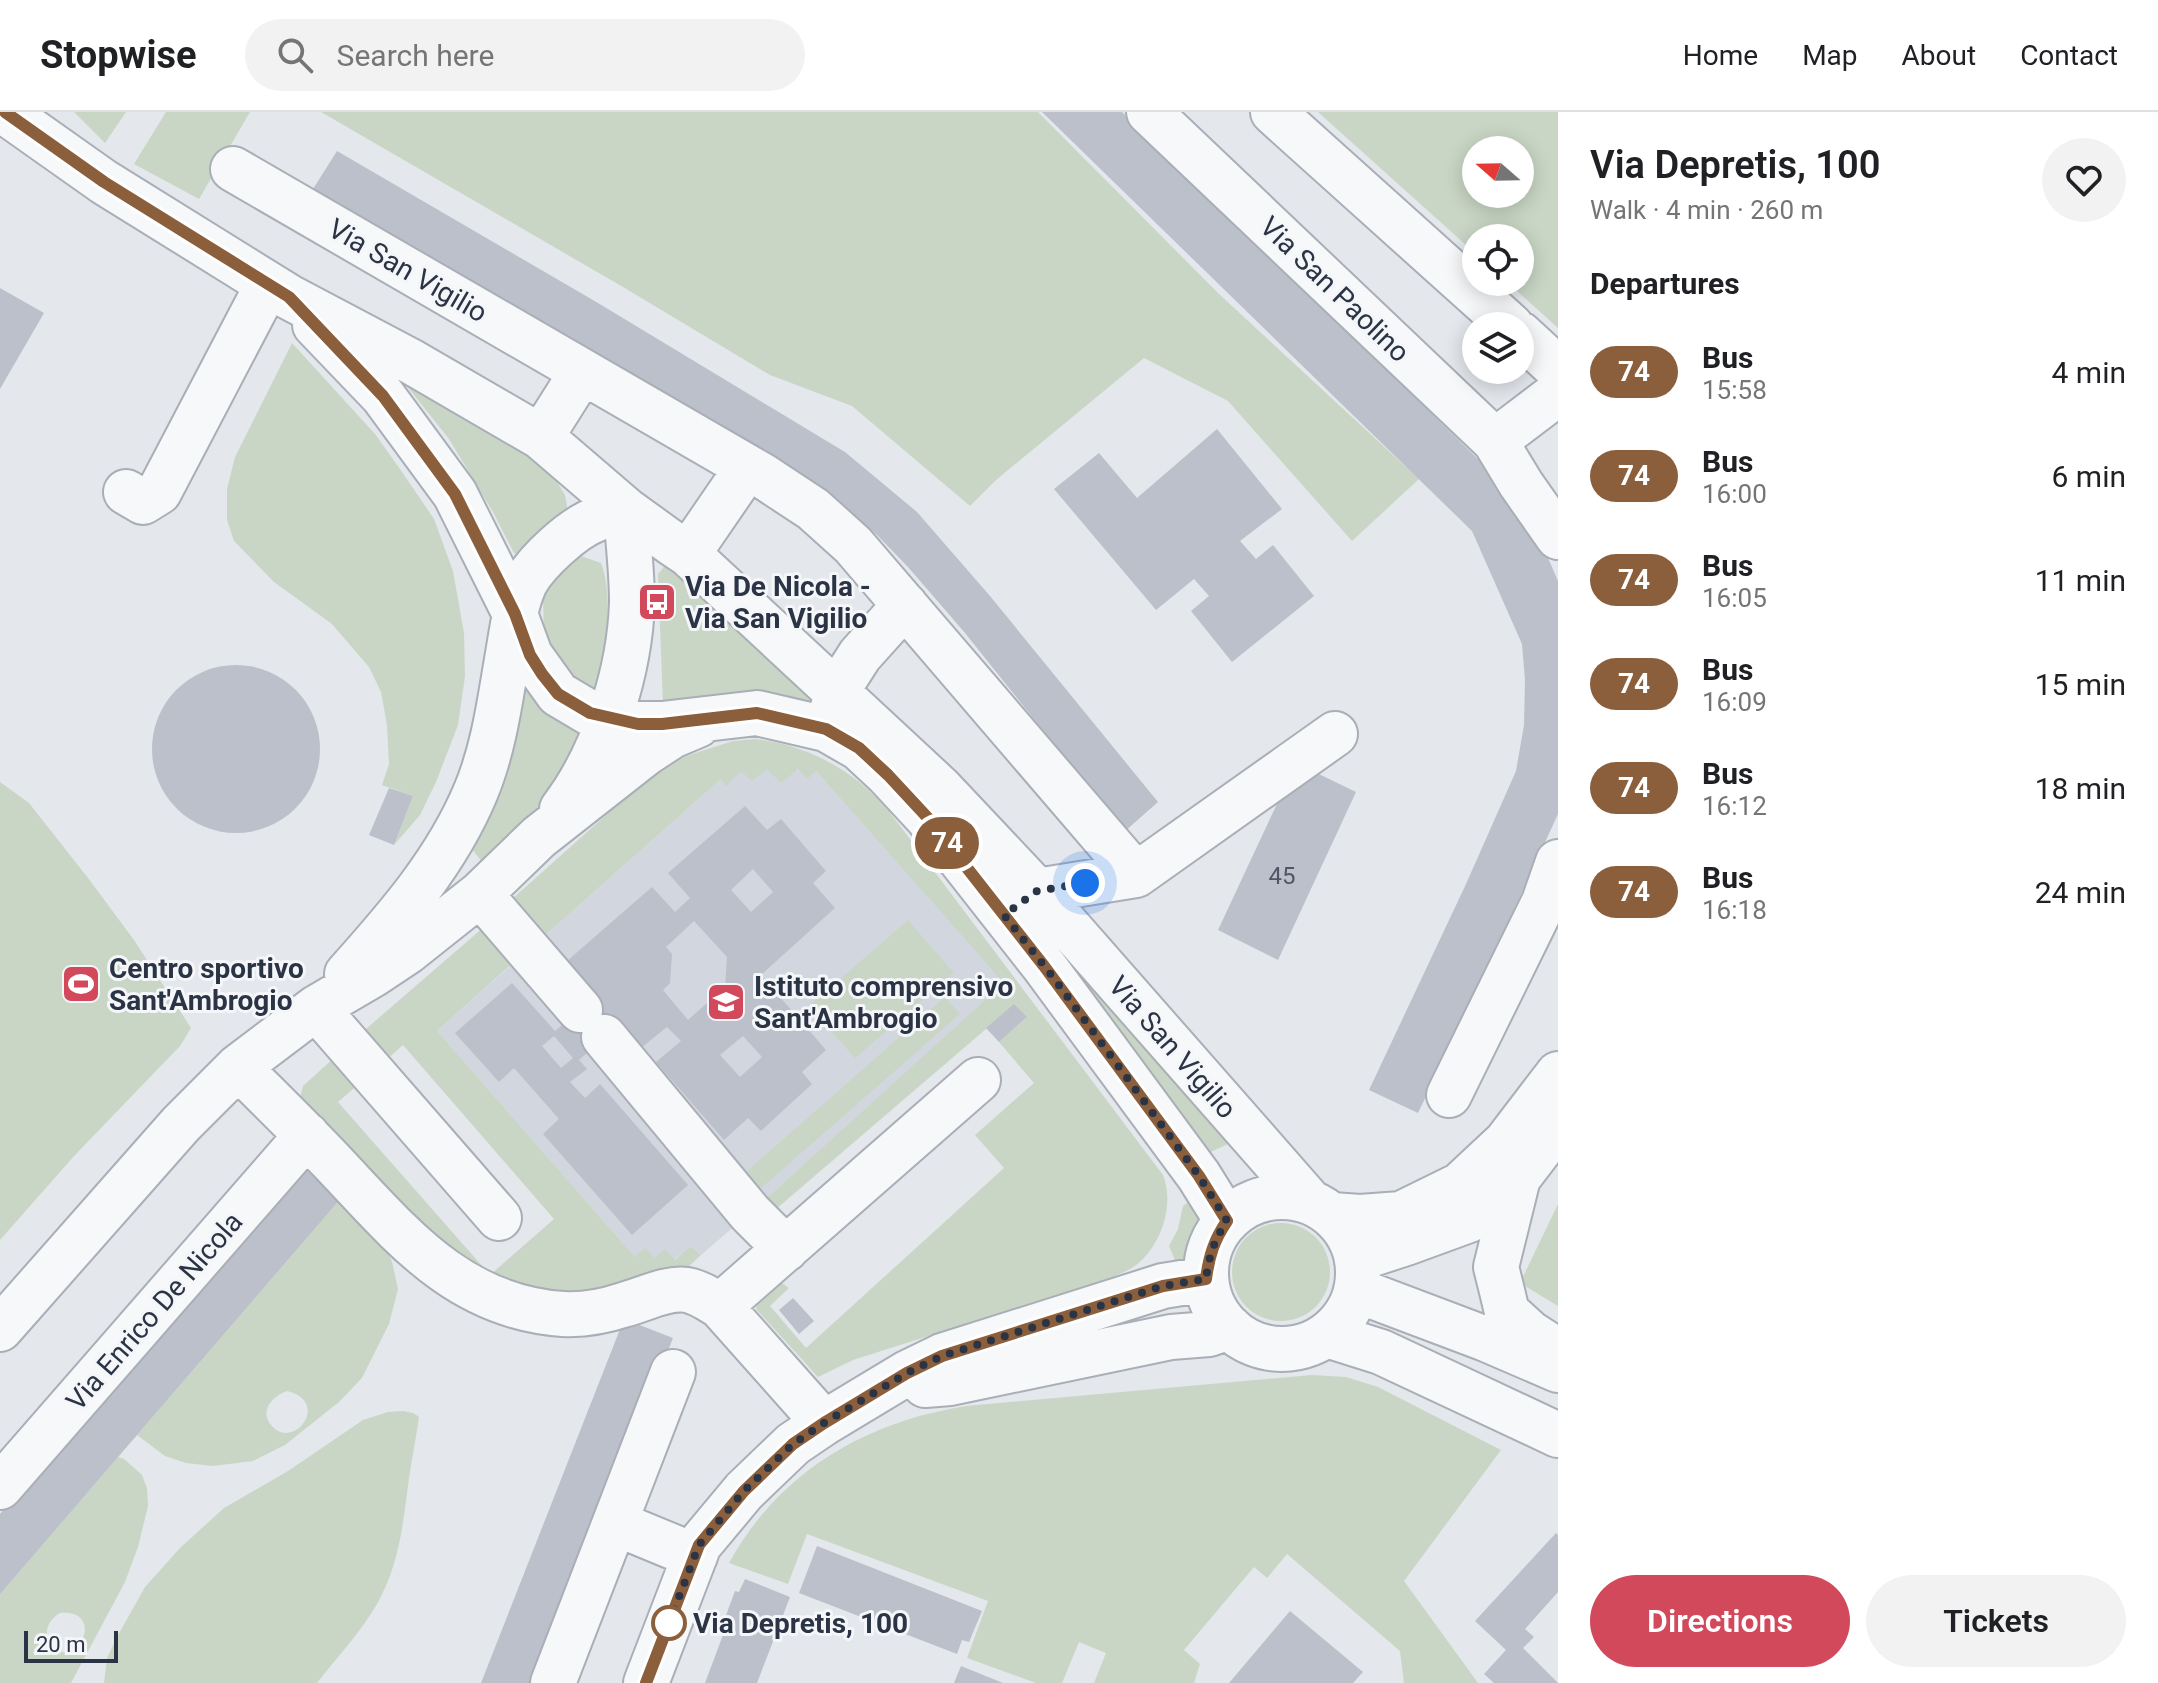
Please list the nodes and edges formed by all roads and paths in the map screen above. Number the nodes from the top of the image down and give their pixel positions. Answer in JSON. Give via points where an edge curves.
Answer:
{"nodes":[{"id":1,"x":5,"y":112,"type":"edge"},
{"id":2,"x":1273,"y":112,"type":"edge"},
{"id":3,"x":1175,"y":121,"type":"edge"},
{"id":4,"x":233,"y":169,"type":"dead end"},
{"id":5,"x":278,"y":291,"type":"junction"},
{"id":6,"x":1495,"y":312,"type":"edge"},
{"id":7,"x":1534,"y":347,"type":"edge"},
{"id":8,"x":1558,"y":369,"type":"edge"},
{"id":9,"x":582,"y":372,"type":"junction"},
{"id":10,"x":1558,"y":393,"type":"edge"},
{"id":11,"x":541,"y":437,"type":"junction"},
{"id":12,"x":1495,"y":441,"type":"junction"},
{"id":13,"x":747,"y":468,"type":"junction"},
{"id":14,"x":126,"y":492,"type":"dead end"},
{"id":15,"x":626,"y":510,"type":"junction"},
{"id":16,"x":1558,"y":537,"type":"edge"},
{"id":17,"x":688,"y":554,"type":"junction"},
{"id":18,"x":905,"y":605,"type":"junction"},
{"id":19,"x":515,"y":614,"type":"junction"},
{"id":20,"x":831,"y":710,"type":"junction"},
{"id":21,"x":715,"y":718,"type":"junction"},
{"id":22,"x":609,"y":719,"type":"junction"},
{"id":23,"x":1335,"y":734,"type":"dead end"},
{"id":24,"x":539,"y":837,"type":"junction"},
{"id":25,"x":1558,"y":862,"type":"edge"},
{"id":26,"x":1136,"y":875,"type":"junction"},
{"id":27,"x":480,"y":894,"type":"junction"},
{"id":28,"x":1020,"y":903,"type":"junction"},
{"id":29,"x":1551,"y":907,"type":"edge"},
{"id":30,"x":316,"y":1008,"type":"junction"},
{"id":31,"x":238,"y":1067,"type":"junction"},
{"id":32,"x":1558,"y":1074,"type":"edge"},
{"id":33,"x":978,"y":1080,"type":"dead end"},
{"id":34,"x":1449,"y":1095,"type":"dead end"},
{"id":35,"x":1558,"y":1126,"type":"edge"},
{"id":36,"x":307,"y":1135,"type":"junction"},
{"id":37,"x":1518,"y":1178,"type":"junction"},
{"id":38,"x":1321,"y":1208,"type":"junction"},
{"id":39,"x":499,"y":1218,"type":"dead end"},
{"id":40,"x":1227,"y":1221,"type":"junction"},
{"id":41,"x":786,"y":1249,"type":"junction"},
{"id":42,"x":1357,"y":1274,"type":"junction"},
{"id":43,"x":1206,"y":1279,"type":"junction"},
{"id":44,"x":720,"y":1306,"type":"junction"},
{"id":45,"x":1229,"y":1327,"type":"junction"},
{"id":46,"x":0,"y":1329,"type":"edge"},
{"id":47,"x":1327,"y":1335,"type":"junction"},
{"id":48,"x":1558,"y":1351,"type":"edge"},
{"id":49,"x":1558,"y":1370,"type":"edge"},
{"id":50,"x":673,"y":1372,"type":"dead end"},
{"id":51,"x":1558,"y":1382,"type":"edge"},
{"id":52,"x":883,"y":1389,"type":"junction"},
{"id":53,"x":824,"y":1423,"type":"junction"},
{"id":54,"x":1549,"y":1430,"type":"edge"},
{"id":55,"x":0,"y":1487,"type":"edge"},
{"id":56,"x":615,"y":1523,"type":"junction"},
{"id":57,"x":695,"y":1556,"type":"junction"},
{"id":58,"x":553,"y":1683,"type":"edge"},
{"id":59,"x":646,"y":1683,"type":"edge"}],
"edges":[{"from":1,"to":5,"type":"street","name":"Via San Vigilio","via":[[104,182]]},
{"from":2,"to":6,"type":"street"},
{"from":3,"to":12,"type":"street","name":"Via San Paolino"},
{"from":4,"to":9,"type":"street","name":"Via San Vigilio"},
{"from":5,"to":11,"type":"street","name":"Via San Vigilio"},
{"from":5,"to":14,"type":"street","via":[[159,492],[143,502]]},
{"from":5,"to":19,"type":"street","name":"Via San Vigilio","via":[[383,396],[455,494]]},
{"from":7,"to":8,"type":"street"},
{"from":9,"to":11,"type":"street"},
{"from":9,"to":13,"type":"street","name":"Via San Vigilio"},
{"from":10,"to":12,"type":"street"},
{"from":11,"to":15,"type":"street","name":"Via San Vigilio"},
{"from":12,"to":16,"type":"street","name":"Via San Paolino"},
{"from":13,"to":17,"type":"street"},
{"from":13,"to":18,"type":"street","name":"Via San Vigilio","via":[[813,509]]},
{"from":15,"to":17,"type":"street","name":"Via San Vigilio"},
{"from":15,"to":19,"type":"street","via":[[595,519],[548,554],[526,583]]},
{"from":15,"to":22,"type":"street","via":[[632,600],[626,662]]},
{"from":17,"to":20,"type":"street","name":"Via San Vigilio"},
{"from":18,"to":20,"type":"street","via":[[860,655]]},
{"from":18,"to":26,"type":"street","name":"Via San Vigilio"},
{"from":19,"to":22,"type":"street","via":[[530,655],[558,694]]},
{"from":19,"to":30,"type":"street","via":[[495,727],[465,816],[418,890]]},
{"from":20,"to":21,"type":"street"},
{"from":20,"to":28,"type":"street","name":"Via San Vigilio","via":[[940,788]]},
{"from":21,"to":22,"type":"street","via":[[662,724]]},
{"from":21,"to":24,"type":"street","via":[[664,741]]},
{"from":22,"to":24,"type":"street","via":[[586,771]]},
{"from":23,"to":26,"type":"street"},
{"from":24,"to":27,"type":"street"},
{"from":25,"to":29,"type":"street"},
{"from":26,"to":28,"type":"street"},
{"from":27,"to":30,"type":"street","via":[[407,952]]},
{"from":27,"to":41,"type":"street"},
{"from":28,"to":38,"type":"street","name":"Via San Vigilio"},
{"from":28,"to":40,"type":"street","name":"Via San Vigilio","via":[[1053,977]]},
{"from":29,"to":34,"type":"street"},
{"from":30,"to":31,"type":"street"},
{"from":30,"to":39,"type":"street"},
{"from":31,"to":36,"type":"street"},
{"from":31,"to":46,"type":"street"},
{"from":32,"to":38,"type":"street","via":[[1506,1142],[1460,1185],[1401,1214],[1360,1217]]},
{"from":33,"to":41,"type":"street"},
{"from":35,"to":37,"type":"street"},
{"from":36,"to":44,"type":"street","via":[[414,1248],[469,1287],[530,1309],[565,1314],[686,1290]]},
{"from":36,"to":55,"type":"street","name":"Via Enrico De Nicola"},
{"from":37,"to":42,"type":"street","via":[[1469,1220],[1406,1243]]},
{"from":37,"to":48,"type":"street","via":[[1496,1267],[1507,1312]]},
{"from":38,"to":40,"type":"street","via":[[1288,1197],[1265,1199]]},
{"from":38,"to":42,"type":"street","via":[[1348,1235]]},
{"from":40,"to":43,"type":"street","via":[[1208,1257]]},
{"from":41,"to":44,"type":"street"},
{"from":42,"to":47,"type":"street","via":[[1345,1315]]},
{"from":42,"to":49,"type":"street"},
{"from":43,"to":45,"type":"street","via":[[1212,1301]]},
{"from":43,"to":52,"type":"street","via":[[1163,1286],[942,1356]]},
{"from":44,"to":53,"type":"street"},
{"from":45,"to":47,"type":"street","via":[[1268,1348],[1288,1349]]},
{"from":45,"to":52,"type":"street","via":[[950,1383]]},
{"from":47,"to":54,"type":"street","via":[[1381,1352]]},
{"from":50,"to":56,"type":"street"},
{"from":51,"to":54,"type":"street","via":[[1547,1381],[1534,1407]]},
{"from":52,"to":53,"type":"street"},
{"from":53,"to":57,"type":"street","via":[[793,1444],[744,1491]]},
{"from":56,"to":57,"type":"street"},
{"from":56,"to":58,"type":"street"},
{"from":57,"to":59,"type":"street"}]}
